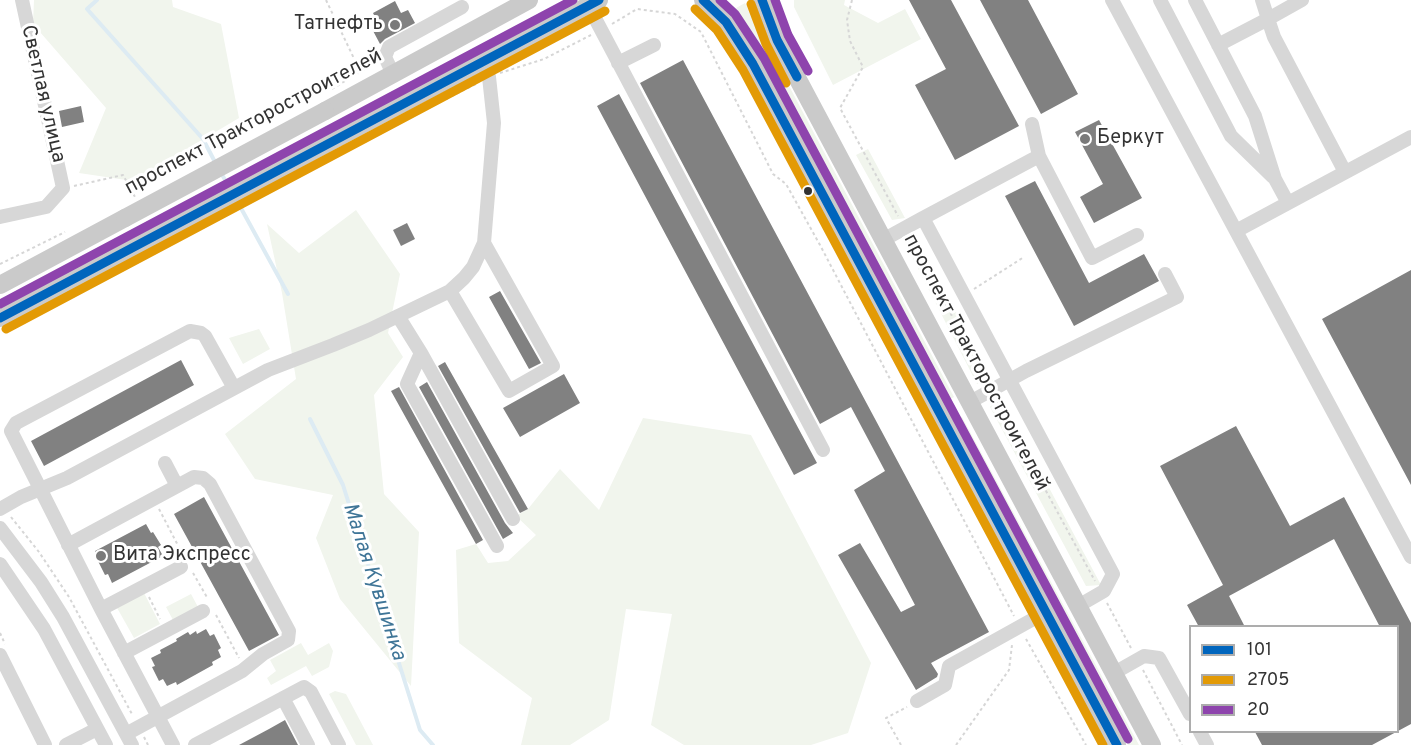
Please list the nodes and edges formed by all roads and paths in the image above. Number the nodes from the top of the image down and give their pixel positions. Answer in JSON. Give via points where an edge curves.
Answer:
{"nodes":[{"id":1,"x":22,"y":0,"type":"edge"},
{"id":2,"x":326,"y":0,"type":"edge"},
{"id":3,"x":529,"y":0,"type":"edge"},
{"id":4,"x":703,"y":0,"type":"edge"},
{"id":5,"x":762,"y":0,"type":"edge"},
{"id":6,"x":852,"y":0,"type":"edge"},
{"id":7,"x":1112,"y":0,"type":"edge"},
{"id":8,"x":1160,"y":0,"type":"edge"},
{"id":9,"x":1195,"y":0,"type":"edge"},
{"id":10,"x":1262,"y":0,"type":"edge"},
{"id":11,"x":1302,"y":0,"type":"edge"},
{"id":12,"x":594,"y":3,"type":"edge"},
{"id":13,"x":460,"y":4,"type":"edge"},
{"id":14,"x":1268,"y":19,"type":"junction"},
{"id":15,"x":474,"y":30,"type":"junction"},
{"id":16,"x":601,"y":30,"type":"junction"},
{"id":17,"x":654,"y":45,"type":"dead end"},
{"id":18,"x":1218,"y":45,"type":"junction"},
{"id":19,"x":618,"y":63,"type":"junction"},
{"id":20,"x":487,"y":69,"type":"junction"},
{"id":21,"x":393,"y":74,"type":"junction"},
{"id":22,"x":368,"y":87,"type":"junction"},
{"id":23,"x":438,"y":103,"type":"dead end"},
{"id":24,"x":1032,"y":124,"type":"dead end"},
{"id":25,"x":1411,"y":137,"type":"edge"},
{"id":26,"x":1039,"y":156,"type":"junction"},
{"id":27,"x":1345,"y":172,"type":"junction"},
{"id":28,"x":1275,"y":178,"type":"junction"},
{"id":29,"x":791,"y":181,"type":"dead end"},
{"id":30,"x":786,"y":184,"type":"junction"},
{"id":31,"x":63,"y":188,"type":"junction"},
{"id":32,"x":1288,"y":203,"type":"junction"},
{"id":33,"x":140,"y":206,"type":"dead end"},
{"id":34,"x":0,"y":217,"type":"edge"},
{"id":35,"x":923,"y":218,"type":"junction"},
{"id":36,"x":903,"y":224,"type":"dead end"},
{"id":37,"x":1236,"y":231,"type":"junction"},
{"id":38,"x":64,"y":232,"type":"dead end"},
{"id":39,"x":908,"y":234,"type":"dead end"},
{"id":40,"x":1137,"y":235,"type":"dead end"},
{"id":41,"x":884,"y":240,"type":"junction"},
{"id":42,"x":484,"y":243,"type":"junction"},
{"id":43,"x":1024,"y":257,"type":"dead end"},
{"id":44,"x":0,"y":264,"type":"edge"},
{"id":45,"x":1165,"y":274,"type":"dead end"},
{"id":46,"x":0,"y":285,"type":"edge"},
{"id":47,"x":450,"y":291,"type":"junction"},
{"id":48,"x":964,"y":295,"type":"junction"},
{"id":49,"x":398,"y":316,"type":"junction"},
{"id":50,"x":0,"y":318,"type":"edge"},
{"id":51,"x":421,"y":353,"type":"junction"},
{"id":52,"x":1010,"y":380,"type":"junction"},
{"id":53,"x":989,"y":385,"type":"dead end"},
{"id":54,"x":234,"y":388,"type":"junction"},
{"id":55,"x":995,"y":396,"type":"dead end"},
{"id":56,"x":970,"y":402,"type":"junction"},
{"id":57,"x":942,"y":416,"type":"junction"},
{"id":58,"x":823,"y":450,"type":"dead end"},
{"id":59,"x":165,"y":463,"type":"dead end"},
{"id":60,"x":177,"y":486,"type":"junction"},
{"id":61,"x":40,"y":490,"type":"junction"},
{"id":62,"x":153,"y":499,"type":"junction"},
{"id":63,"x":0,"y":510,"type":"edge"},
{"id":64,"x":513,"y":519,"type":"dead end"},
{"id":65,"x":0,"y":528,"type":"edge"},
{"id":66,"x":68,"y":545,"type":"junction"},
{"id":67,"x":497,"y":546,"type":"dead end"},
{"id":68,"x":1411,"y":557,"type":"edge"},
{"id":69,"x":0,"y":564,"type":"edge"},
{"id":70,"x":187,"y":567,"type":"junction"},
{"id":71,"x":143,"y":587,"type":"junction"},
{"id":72,"x":1098,"y":587,"type":"dead end"},
{"id":73,"x":1102,"y":595,"type":"dead end"},
{"id":74,"x":1078,"y":606,"type":"junction"},
{"id":75,"x":101,"y":609,"type":"junction"},
{"id":76,"x":203,"y":611,"type":"dead end"},
{"id":77,"x":1046,"y":612,"type":"junction"},
{"id":78,"x":63,"y":617,"type":"junction"},
{"id":79,"x":1017,"y":628,"type":"junction"},
{"id":80,"x":44,"y":629,"type":"junction"},
{"id":81,"x":167,"y":630,"type":"junction"},
{"id":82,"x":124,"y":653,"type":"junction"},
{"id":83,"x":1134,"y":654,"type":"dead end"},
{"id":84,"x":0,"y":655,"type":"edge"},
{"id":85,"x":1139,"y":663,"type":"dead end"},
{"id":86,"x":245,"y":669,"type":"junction"},
{"id":87,"x":1114,"y":673,"type":"junction"},
{"id":88,"x":283,"y":698,"type":"junction"},
{"id":89,"x":917,"y":701,"type":"joint"},
{"id":90,"x":1189,"y":710,"type":"edge"},
{"id":91,"x":158,"y":716,"type":"junction"},
{"id":92,"x":97,"y":729,"type":"junction"},
{"id":93,"x":129,"y":739,"type":"edge"},
{"id":94,"x":45,"y":745,"type":"edge"},
{"id":95,"x":66,"y":745,"type":"edge"},
{"id":96,"x":106,"y":745,"type":"edge"},
{"id":97,"x":173,"y":745,"type":"edge"},
{"id":98,"x":195,"y":745,"type":"edge"},
{"id":99,"x":308,"y":745,"type":"edge"},
{"id":100,"x":339,"y":745,"type":"edge"},
{"id":101,"x":902,"y":745,"type":"edge"},
{"id":102,"x":956,"y":745,"type":"edge"},
{"id":103,"x":1086,"y":745,"type":"edge"},
{"id":104,"x":1117,"y":745,"type":"edge"},
{"id":105,"x":1152,"y":745,"type":"edge"},
{"id":106,"x":1182,"y":745,"type":"edge"}],
"edges":[{"from":1,"to":31,"type":"street","name":"Светлая улица"},
{"from":2,"to":22,"type":"path"},
{"from":3,"to":15,"type":"main road","name":"проспект Тракторостроителей"},
{"from":4,"to":57,"type":"main road","via":[[726,22],[753,64]]},
{"from":5,"to":41,"type":"main road","name":"проспект Тракторостроителей","via":[[777,40]]},
{"from":6,"to":36,"type":"path","via":[[847,20],[850,41],[863,67],[840,108]]},
{"from":7,"to":37,"type":"street"},
{"from":8,"to":28,"type":"street","via":[[1231,136]]},
{"from":9,"to":18,"type":"street"},
{"from":10,"to":14,"type":"street"},
{"from":11,"to":14,"type":"street"},
{"from":12,"to":16,"type":"street"},
{"from":12,"to":20,"type":"main road"},
{"from":13,"to":15,"type":"street"},
{"from":13,"to":21,"type":"street","via":[[389,47],[385,57]]},
{"from":14,"to":18,"type":"street"},
{"from":14,"to":27,"type":"street"},
{"from":15,"to":21,"type":"main road","name":"проспект Тракторостроителей"},
{"from":16,"to":19,"type":"street"},
{"from":16,"to":20,"type":"path","via":[[544,59]]},
{"from":16,"to":30,"type":"path","via":[[637,9],[675,14],[701,32],[773,174]]},
{"from":17,"to":19,"type":"street"},
{"from":18,"to":28,"type":"street","via":[[1255,116]]},
{"from":19,"to":58,"type":"street"},
{"from":20,"to":23,"type":"path"},
{"from":20,"to":42,"type":"street","via":[[494,123]]},
{"from":20,"to":50,"type":"main road","bridge":true,"via":[[339,137]]},
{"from":21,"to":22,"type":"main road","name":"проспект Тракторостроителей"},
{"from":22,"to":46,"type":"main road","name":"проспект Тракторостроителей","bridge":true},
{"from":24,"to":26,"type":"street"},
{"from":25,"to":27,"type":"street"},
{"from":26,"to":35,"type":"street"},
{"from":26,"to":40,"type":"street","via":[[1092,258]]},
{"from":27,"to":32,"type":"street"},
{"from":28,"to":32,"type":"street"},
{"from":29,"to":30,"type":"path"},
{"from":30,"to":79,"type":"path"},
{"from":31,"to":33,"type":"path","via":[[123,175]]},
{"from":31,"to":34,"type":"street","via":[[46,207]]},
{"from":32,"to":37,"type":"street"},
{"from":35,"to":41,"type":"street"},
{"from":35,"to":48,"type":"street"},
{"from":37,"to":68,"type":"street"},
{"from":38,"to":44,"type":"path"},
{"from":39,"to":53,"type":"path"},
{"from":41,"to":56,"type":"main road","name":"проспект Тракторостроителей"},
{"from":42,"to":47,"type":"street","via":[[473,267]]},
{"from":42,"to":47,"type":"street","via":[[553,366],[509,391]]},
{"from":43,"to":48,"type":"path"},
{"from":45,"to":52,"type":"street","via":[[1177,297]]},
{"from":47,"to":49,"type":"street"},
{"from":48,"to":52,"type":"street"},
{"from":49,"to":51,"type":"street"},
{"from":49,"to":54,"type":"street","via":[[282,363]]},
{"from":51,"to":64,"type":"street"},
{"from":51,"to":67,"type":"street","via":[[407,384]]},
{"from":52,"to":56,"type":"street"},
{"from":52,"to":74,"type":"street","via":[[1113,574],[1104,591]]},
{"from":54,"to":61,"type":"street"},
{"from":54,"to":61,"type":"street","via":[[206,336],[195,331],[184,333],[14,425],[11,435]]},
{"from":55,"to":72,"type":"path"},
{"from":56,"to":57,"type":"main road"},
{"from":56,"to":74,"type":"main road","name":"проспект Тракторостроителей"},
{"from":57,"to":77,"type":"main road"},
{"from":59,"to":60,"type":"street"},
{"from":60,"to":62,"type":"street"},
{"from":60,"to":86,"type":"street","via":[[194,477],[207,480],[289,631],[288,640]]},
{"from":61,"to":63,"type":"street"},
{"from":61,"to":66,"type":"street"},
{"from":62,"to":66,"type":"street"},
{"from":62,"to":70,"type":"path"},
{"from":65,"to":78,"type":"street"},
{"from":66,"to":75,"type":"street"},
{"from":69,"to":80,"type":"street"},
{"from":70,"to":71,"type":"street"},
{"from":70,"to":86,"type":"path"},
{"from":71,"to":75,"type":"street"},
{"from":71,"to":81,"type":"path"},
{"from":73,"to":83,"type":"path"},
{"from":74,"to":87,"type":"main road","name":"проспект Тракторостроителей"},
{"from":75,"to":82,"type":"street"},
{"from":76,"to":81,"type":"street"},
{"from":77,"to":79,"type":"street"},
{"from":77,"to":104,"type":"main road"},
{"from":78,"to":80,"type":"street"},
{"from":78,"to":93,"type":"street"},
{"from":79,"to":89,"type":"street","via":[[949,666],[945,685]]},
{"from":79,"to":102,"type":"path","via":[[1009,670]]},
{"from":79,"to":103,"type":"path"},
{"from":80,"to":92,"type":"street"},
{"from":81,"to":82,"type":"street"},
{"from":82,"to":91,"type":"street"},
{"from":84,"to":94,"type":"street"},
{"from":85,"to":106,"type":"path"},
{"from":86,"to":91,"type":"street"},
{"from":87,"to":90,"type":"street","via":[[1144,656],[1159,658]]},
{"from":87,"to":105,"type":"main road","name":"проспект Тракторостроителей"},
{"from":88,"to":98,"type":"street"},
{"from":88,"to":99,"type":"street"},
{"from":88,"to":100,"type":"street","via":[[302,688],[309,689]]},
{"from":89,"to":101,"type":"path","via":[[886,718]]},
{"from":91,"to":93,"type":"street"},
{"from":91,"to":97,"type":"street"},
{"from":92,"to":95,"type":"street"},
{"from":92,"to":96,"type":"street"}]}
